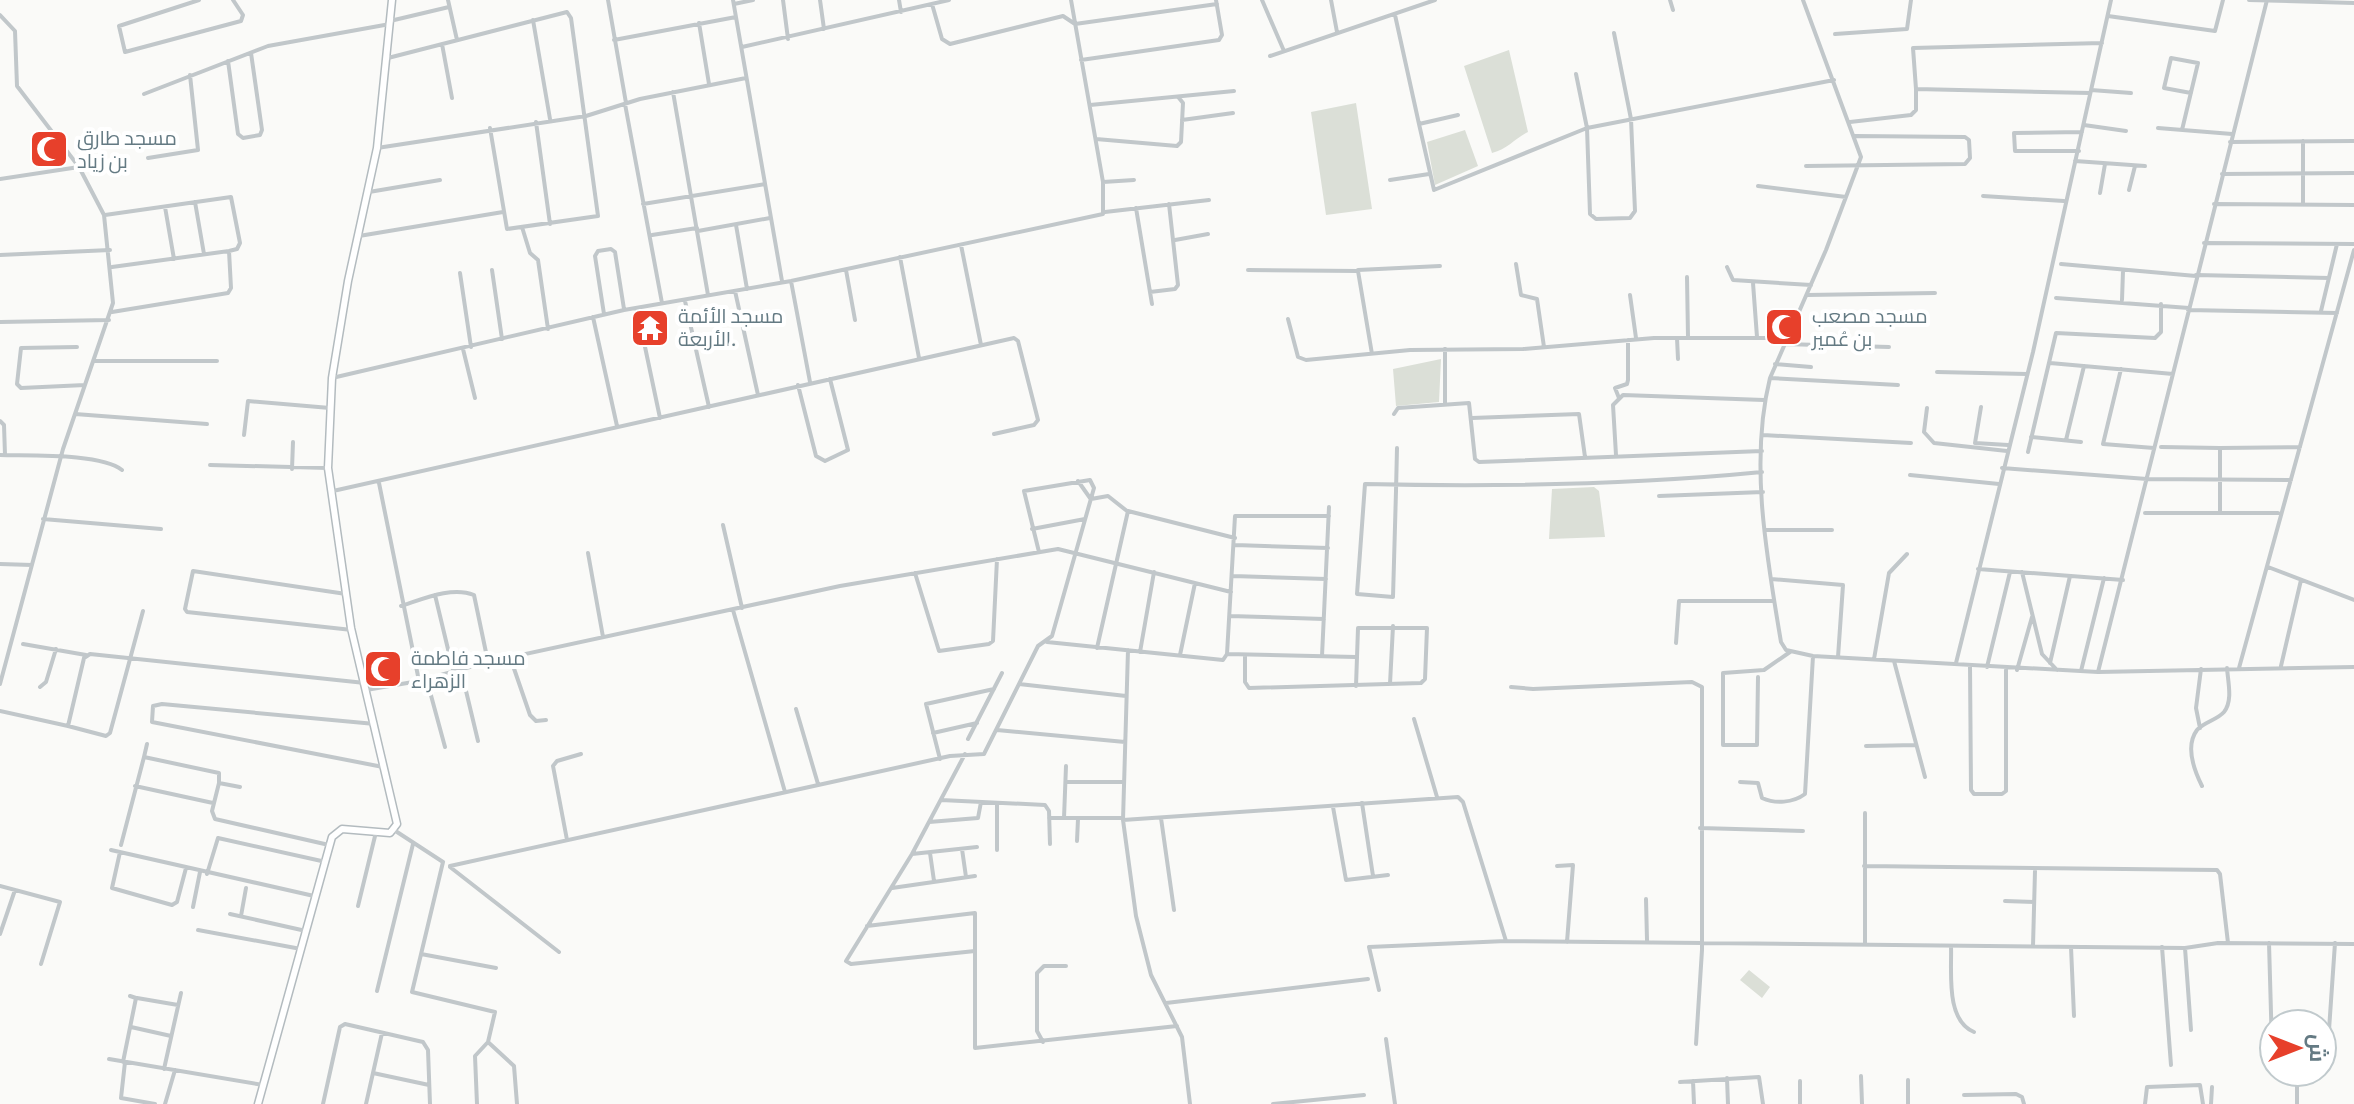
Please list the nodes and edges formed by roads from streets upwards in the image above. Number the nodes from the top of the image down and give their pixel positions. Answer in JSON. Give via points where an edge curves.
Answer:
{"nodes":[{"id":1,"x":199,"y":0,"type":"edge"},
{"id":2,"x":233,"y":0,"type":"edge"},
{"id":3,"x":392,"y":0,"type":"edge"},
{"id":4,"x":448,"y":0,"type":"edge"},
{"id":5,"x":608,"y":0,"type":"edge"},
{"id":6,"x":753,"y":0,"type":"edge"},
{"id":7,"x":783,"y":0,"type":"edge"},
{"id":8,"x":820,"y":0,"type":"edge"},
{"id":9,"x":899,"y":0,"type":"edge"},
{"id":10,"x":949,"y":0,"type":"edge"},
{"id":11,"x":1071,"y":0,"type":"edge"},
{"id":12,"x":1262,"y":0,"type":"edge"},
{"id":13,"x":1331,"y":0,"type":"edge"},
{"id":14,"x":1435,"y":0,"type":"edge"},
{"id":15,"x":1670,"y":0,"type":"edge"},
{"id":16,"x":1803,"y":0,"type":"edge"},
{"id":17,"x":1911,"y":0,"type":"edge"},
{"id":18,"x":2111,"y":0,"type":"edge"},
{"id":19,"x":2223,"y":0,"type":"edge"},
{"id":20,"x":2249,"y":0,"type":"edge"},
{"id":21,"x":2267,"y":1,"type":"edge"},
{"id":22,"x":734,"y":2,"type":"edge"},
{"id":23,"x":1217,"y":2,"type":"edge"},
{"id":24,"x":2354,"y":3,"type":"edge"},
{"id":25,"x":932,"y":4,"type":"junction"},
{"id":26,"x":449,"y":7,"type":"junction"},
{"id":27,"x":1673,"y":10,"type":"dead end"},
{"id":28,"x":901,"y":12,"type":"junction"},
{"id":29,"x":0,"y":15,"type":"edge"},
{"id":30,"x":1395,"y":15,"type":"junction"},
{"id":31,"x":2108,"y":16,"type":"junction"},
{"id":32,"x":736,"y":17,"type":"junction"},
{"id":33,"x":533,"y":20,"type":"junction"},
{"id":34,"x":390,"y":23,"type":"junction"},
{"id":35,"x":699,"y":23,"type":"junction"},
{"id":36,"x":1075,"y":24,"type":"junction"},
{"id":37,"x":824,"y":30,"type":"junction"},
{"id":38,"x":1337,"y":32,"type":"junction"},
{"id":39,"x":1614,"y":33,"type":"dead end"},
{"id":40,"x":1835,"y":34,"type":"dead end"},
{"id":41,"x":788,"y":39,"type":"junction"},
{"id":42,"x":457,"y":40,"type":"junction"},
{"id":43,"x":614,"y":40,"type":"junction"},
{"id":44,"x":2102,"y":43,"type":"junction"},
{"id":45,"x":442,"y":44,"type":"junction"},
{"id":46,"x":742,"y":47,"type":"junction"},
{"id":47,"x":1284,"y":51,"type":"junction"},
{"id":48,"x":251,"y":53,"type":"junction"},
{"id":49,"x":1270,"y":56,"type":"dead end"},
{"id":50,"x":388,"y":58,"type":"junction"},
{"id":51,"x":1081,"y":60,"type":"junction"},
{"id":52,"x":228,"y":61,"type":"junction"},
{"id":53,"x":1576,"y":74,"type":"dead end"},
{"id":54,"x":190,"y":75,"type":"junction"},
{"id":55,"x":746,"y":78,"type":"junction"},
{"id":56,"x":1834,"y":80,"type":"junction"},
{"id":57,"x":709,"y":85,"type":"junction"},
{"id":58,"x":1916,"y":89,"type":"junction"},
{"id":59,"x":1234,"y":91,"type":"dead end"},
{"id":60,"x":673,"y":92,"type":"junction"},
{"id":61,"x":2090,"y":92,"type":"junction"},
{"id":62,"x":2131,"y":93,"type":"dead end"},
{"id":63,"x":2191,"y":93,"type":"junction"},
{"id":64,"x":144,"y":94,"type":"dead end"},
{"id":65,"x":452,"y":98,"type":"dead end"},
{"id":66,"x":1179,"y":98,"type":"junction"},
{"id":67,"x":625,"y":104,"type":"junction"},
{"id":68,"x":1090,"y":105,"type":"junction"},
{"id":69,"x":1233,"y":113,"type":"dead end"},
{"id":70,"x":1458,"y":115,"type":"dead end"},
{"id":71,"x":586,"y":116,"type":"junction"},
{"id":72,"x":550,"y":119,"type":"junction"},
{"id":73,"x":1631,"y":119,"type":"junction"},
{"id":74,"x":1182,"y":120,"type":"junction"},
{"id":75,"x":536,"y":122,"type":"junction"},
{"id":76,"x":1850,"y":122,"type":"junction"},
{"id":77,"x":1419,"y":124,"type":"junction"},
{"id":78,"x":490,"y":128,"type":"junction"},
{"id":79,"x":1587,"y":128,"type":"junction"},
{"id":80,"x":2083,"y":128,"type":"junction"},
{"id":81,"x":2158,"y":128,"type":"dead end"},
{"id":82,"x":2182,"y":130,"type":"junction"},
{"id":83,"x":2126,"y":131,"type":"dead end"},
{"id":84,"x":2232,"y":134,"type":"junction"},
{"id":85,"x":1855,"y":136,"type":"junction"},
{"id":86,"x":1096,"y":139,"type":"junction"},
{"id":87,"x":2303,"y":141,"type":"junction"},
{"id":88,"x":2354,"y":141,"type":"edge"},
{"id":89,"x":2230,"y":142,"type":"junction"},
{"id":90,"x":377,"y":148,"type":"junction"},
{"id":91,"x":2079,"y":151,"type":"junction"},
{"id":92,"x":148,"y":158,"type":"dead end"},
{"id":93,"x":2075,"y":161,"type":"junction"},
{"id":94,"x":2105,"y":163,"type":"junction"},
{"id":95,"x":1859,"y":164,"type":"junction"},
{"id":96,"x":1806,"y":166,"type":"dead end"},
{"id":97,"x":2135,"y":166,"type":"junction"},
{"id":98,"x":2145,"y":166,"type":"dead end"},
{"id":99,"x":79,"y":167,"type":"junction"},
{"id":100,"x":2303,"y":173,"type":"junction"},
{"id":101,"x":2354,"y":173,"type":"edge"},
{"id":102,"x":1429,"y":174,"type":"junction"},
{"id":103,"x":2222,"y":174,"type":"junction"},
{"id":104,"x":0,"y":179,"type":"edge"},
{"id":105,"x":440,"y":180,"type":"dead end"},
{"id":106,"x":1134,"y":180,"type":"dead end"},
{"id":107,"x":1390,"y":180,"type":"dead end"},
{"id":108,"x":1103,"y":182,"type":"junction"},
{"id":109,"x":765,"y":184,"type":"junction"},
{"id":110,"x":1758,"y":186,"type":"dead end"},
{"id":111,"x":2129,"y":190,"type":"dead end"},
{"id":112,"x":369,"y":192,"type":"junction"},
{"id":113,"x":2100,"y":193,"type":"dead end"},
{"id":114,"x":692,"y":196,"type":"junction"},
{"id":115,"x":1983,"y":196,"type":"dead end"},
{"id":116,"x":1846,"y":197,"type":"junction"},
{"id":117,"x":1209,"y":200,"type":"dead end"},
{"id":118,"x":2064,"y":201,"type":"junction"},
{"id":119,"x":195,"y":202,"type":"junction"},
{"id":120,"x":643,"y":204,"type":"junction"},
{"id":121,"x":1169,"y":204,"type":"junction"},
{"id":122,"x":2214,"y":204,"type":"junction"},
{"id":123,"x":2303,"y":204,"type":"junction"},
{"id":124,"x":2354,"y":205,"type":"edge"},
{"id":125,"x":165,"y":207,"type":"junction"},
{"id":126,"x":1136,"y":208,"type":"junction"},
{"id":127,"x":503,"y":212,"type":"junction"},
{"id":128,"x":1105,"y":212,"type":"junction"},
{"id":129,"x":104,"y":215,"type":"junction"},
{"id":130,"x":770,"y":218,"type":"junction"},
{"id":131,"x":550,"y":224,"type":"junction"},
{"id":132,"x":736,"y":225,"type":"junction"},
{"id":133,"x":522,"y":227,"type":"junction"},
{"id":134,"x":698,"y":230,"type":"junction"},
{"id":135,"x":1208,"y":234,"type":"dead end"},
{"id":136,"x":651,"y":235,"type":"junction"},
{"id":137,"x":359,"y":236,"type":"junction"},
{"id":138,"x":1174,"y":240,"type":"junction"},
{"id":139,"x":2204,"y":243,"type":"junction"},
{"id":140,"x":2337,"y":244,"type":"junction"},
{"id":141,"x":961,"y":245,"type":"junction"},
{"id":142,"x":2354,"y":247,"type":"edge"},
{"id":143,"x":110,"y":250,"type":"junction"},
{"id":144,"x":229,"y":251,"type":"junction"},
{"id":145,"x":204,"y":254,"type":"junction"},
{"id":146,"x":0,"y":255,"type":"edge"},
{"id":147,"x":900,"y":257,"type":"junction"},
{"id":148,"x":174,"y":259,"type":"junction"},
{"id":149,"x":1516,"y":264,"type":"dead end"},
{"id":150,"x":2061,"y":264,"type":"dead end"},
{"id":151,"x":1440,"y":266,"type":"dead end"},
{"id":152,"x":112,"y":267,"type":"junction"},
{"id":153,"x":1727,"y":267,"type":"dead end"},
{"id":154,"x":492,"y":270,"type":"dead end"},
{"id":155,"x":846,"y":270,"type":"junction"},
{"id":156,"x":1248,"y":270,"type":"dead end"},
{"id":157,"x":1358,"y":271,"type":"junction"},
{"id":158,"x":2123,"y":271,"type":"junction"},
{"id":159,"x":460,"y":273,"type":"dead end"},
{"id":160,"x":2196,"y":276,"type":"junction"},
{"id":161,"x":1687,"y":277,"type":"dead end"},
{"id":162,"x":2329,"y":278,"type":"junction"},
{"id":163,"x":791,"y":281,"type":"junction"},
{"id":164,"x":782,"y":282,"type":"junction"},
{"id":165,"x":1753,"y":283,"type":"junction"},
{"id":166,"x":1811,"y":285,"type":"junction"},
{"id":167,"x":747,"y":289,"type":"junction"},
{"id":168,"x":735,"y":291,"type":"junction"},
{"id":169,"x":1150,"y":292,"type":"junction"},
{"id":170,"x":1935,"y":293,"type":"dead end"},
{"id":171,"x":708,"y":295,"type":"junction"},
{"id":172,"x":1630,"y":295,"type":"dead end"},
{"id":173,"x":1807,"y":295,"type":"junction"},
{"id":174,"x":2056,"y":298,"type":"dead end"},
{"id":175,"x":685,"y":301,"type":"junction"},
{"id":176,"x":2122,"y":301,"type":"junction"},
{"id":177,"x":662,"y":303,"type":"junction"},
{"id":178,"x":1152,"y":304,"type":"dead end"},
{"id":179,"x":2161,"y":304,"type":"junction"},
{"id":180,"x":637,"y":309,"type":"junction"},
{"id":181,"x":2188,"y":309,"type":"junction"},
{"id":182,"x":624,"y":310,"type":"junction"},
{"id":183,"x":2321,"y":311,"type":"junction"},
{"id":184,"x":112,"y":312,"type":"junction"},
{"id":185,"x":2337,"y":313,"type":"junction"},
{"id":186,"x":604,"y":314,"type":"junction"},
{"id":187,"x":593,"y":317,"type":"junction"},
{"id":188,"x":1288,"y":319,"type":"dead end"},
{"id":189,"x":109,"y":320,"type":"junction"},
{"id":190,"x":855,"y":320,"type":"dead end"},
{"id":191,"x":0,"y":322,"type":"edge"},
{"id":192,"x":548,"y":329,"type":"junction"},
{"id":193,"x":1677,"y":337,"type":"junction"},
{"id":194,"x":1688,"y":337,"type":"junction"},
{"id":195,"x":1757,"y":337,"type":"junction"},
{"id":196,"x":1636,"y":338,"type":"junction"},
{"id":197,"x":1786,"y":338,"type":"junction"},
{"id":198,"x":502,"y":340,"type":"junction"},
{"id":199,"x":1628,"y":340,"type":"junction"},
{"id":200,"x":1784,"y":344,"type":"junction"},
{"id":201,"x":981,"y":345,"type":"junction"},
{"id":202,"x":77,"y":347,"type":"dead end"},
{"id":203,"x":471,"y":347,"type":"junction"},
{"id":204,"x":1544,"y":347,"type":"junction"},
{"id":205,"x":1889,"y":347,"type":"dead end"},
{"id":206,"x":463,"y":349,"type":"junction"},
{"id":207,"x":1445,"y":349,"type":"junction"},
{"id":208,"x":1372,"y":354,"type":"junction"},
{"id":209,"x":919,"y":358,"type":"junction"},
{"id":210,"x":1678,"y":359,"type":"dead end"},
{"id":211,"x":93,"y":361,"type":"junction"},
{"id":212,"x":217,"y":361,"type":"dead end"},
{"id":213,"x":2050,"y":363,"type":"junction"},
{"id":214,"x":1775,"y":364,"type":"junction"},
{"id":215,"x":2084,"y":366,"type":"junction"},
{"id":216,"x":1811,"y":367,"type":"dead end"},
{"id":217,"x":2121,"y":369,"type":"junction"},
{"id":218,"x":1937,"y":372,"type":"dead end"},
{"id":219,"x":2027,"y":374,"type":"junction"},
{"id":220,"x":2173,"y":374,"type":"junction"},
{"id":221,"x":332,"y":378,"type":"junction"},
{"id":222,"x":1770,"y":378,"type":"junction"},
{"id":223,"x":830,"y":379,"type":"junction"},
{"id":224,"x":810,"y":382,"type":"junction"},
{"id":225,"x":85,"y":385,"type":"junction"},
{"id":226,"x":798,"y":385,"type":"junction"},
{"id":227,"x":1898,"y":385,"type":"dead end"},
{"id":228,"x":758,"y":395,"type":"junction"},
{"id":229,"x":475,"y":398,"type":"dead end"},
{"id":230,"x":1619,"y":398,"type":"junction"},
{"id":231,"x":1764,"y":400,"type":"junction"},
{"id":232,"x":1445,"y":404,"type":"junction"},
{"id":233,"x":709,"y":407,"type":"junction"},
{"id":234,"x":1981,"y":407,"type":"dead end"},
{"id":235,"x":330,"y":408,"type":"junction"},
{"id":236,"x":1927,"y":408,"type":"dead end"},
{"id":237,"x":75,"y":414,"type":"junction"},
{"id":238,"x":1394,"y":414,"type":"dead end"},
{"id":239,"x":660,"y":418,"type":"junction"},
{"id":240,"x":1472,"y":418,"type":"junction"},
{"id":241,"x":0,"y":421,"type":"edge"},
{"id":242,"x":207,"y":424,"type":"dead end"},
{"id":243,"x":617,"y":426,"type":"junction"},
{"id":244,"x":994,"y":434,"type":"dead end"},
{"id":245,"x":244,"y":435,"type":"dead end"},
{"id":246,"x":1763,"y":435,"type":"junction"},
{"id":247,"x":2031,"y":437,"type":"junction"},
{"id":248,"x":2066,"y":440,"type":"junction"},
{"id":249,"x":293,"y":442,"type":"dead end"},
{"id":250,"x":2081,"y":442,"type":"dead end"},
{"id":251,"x":1911,"y":443,"type":"dead end"},
{"id":252,"x":2158,"y":447,"type":"junction"},
{"id":253,"x":2300,"y":447,"type":"junction"},
{"id":254,"x":1397,"y":448,"type":"dead end"},
{"id":255,"x":2008,"y":448,"type":"junction"},
{"id":256,"x":2220,"y":448,"type":"junction"},
{"id":257,"x":1762,"y":451,"type":"junction"},
{"id":258,"x":2028,"y":452,"type":"dead end"},
{"id":259,"x":2,"y":455,"type":"edge"},
{"id":260,"x":1616,"y":455,"type":"junction"},
{"id":261,"x":61,"y":457,"type":"junction"},
{"id":262,"x":1585,"y":457,"type":"junction"},
{"id":263,"x":210,"y":465,"type":"dead end"},
{"id":264,"x":328,"y":468,"type":"junction"},
{"id":265,"x":2002,"y":468,"type":"junction"},
{"id":266,"x":292,"y":469,"type":"junction"},
{"id":267,"x":122,"y":470,"type":"dead end"},
{"id":268,"x":1762,"y":472,"type":"junction"},
{"id":269,"x":1910,"y":475,"type":"dead end"},
{"id":270,"x":2147,"y":479,"type":"junction"},
{"id":271,"x":2220,"y":479,"type":"junction"},
{"id":272,"x":2291,"y":480,"type":"junction"},
{"id":273,"x":1078,"y":481,"type":"junction"},
{"id":274,"x":379,"y":483,"type":"junction"},
{"id":275,"x":1396,"y":484,"type":"junction"},
{"id":276,"x":1999,"y":484,"type":"junction"},
{"id":277,"x":330,"y":492,"type":"junction"},
{"id":278,"x":1763,"y":492,"type":"junction"},
{"id":279,"x":1659,"y":496,"type":"dead end"},
{"id":280,"x":1091,"y":499,"type":"junction"},
{"id":281,"x":1329,"y":507,"type":"dead end"},
{"id":282,"x":1128,"y":511,"type":"junction"},
{"id":283,"x":2145,"y":513,"type":"dead end"},
{"id":284,"x":2220,"y":513,"type":"junction"},
{"id":285,"x":2278,"y":513,"type":"dead end"},
{"id":286,"x":1329,"y":516,"type":"junction"},
{"id":287,"x":43,"y":519,"type":"junction"},
{"id":288,"x":1085,"y":519,"type":"junction"},
{"id":289,"x":723,"y":525,"type":"dead end"},
{"id":290,"x":161,"y":529,"type":"dead end"},
{"id":291,"x":1032,"y":529,"type":"junction"},
{"id":292,"x":1765,"y":530,"type":"junction"},
{"id":293,"x":1832,"y":530,"type":"dead end"},
{"id":294,"x":1235,"y":538,"type":"junction"},
{"id":295,"x":1235,"y":545,"type":"junction"},
{"id":296,"x":1328,"y":548,"type":"junction"},
{"id":297,"x":1039,"y":552,"type":"junction"},
{"id":298,"x":588,"y":553,"type":"dead end"},
{"id":299,"x":1078,"y":553,"type":"junction"},
{"id":300,"x":1907,"y":554,"type":"dead end"},
{"id":301,"x":997,"y":559,"type":"junction"},
{"id":302,"x":0,"y":564,"type":"edge"},
{"id":303,"x":1115,"y":564,"type":"junction"},
{"id":304,"x":32,"y":565,"type":"junction"},
{"id":305,"x":2268,"y":567,"type":"junction"},
{"id":306,"x":1978,"y":569,"type":"junction"},
{"id":307,"x":1154,"y":572,"type":"junction"},
{"id":308,"x":2010,"y":572,"type":"junction"},
{"id":309,"x":2022,"y":572,"type":"junction"},
{"id":310,"x":915,"y":573,"type":"junction"},
{"id":311,"x":1233,"y":576,"type":"junction"},
{"id":312,"x":2070,"y":576,"type":"junction"},
{"id":313,"x":2104,"y":578,"type":"junction"},
{"id":314,"x":1326,"y":579,"type":"junction"},
{"id":315,"x":1771,"y":579,"type":"junction"},
{"id":316,"x":2123,"y":580,"type":"junction"},
{"id":317,"x":2301,"y":580,"type":"junction"},
{"id":318,"x":1195,"y":583,"type":"junction"},
{"id":319,"x":1231,"y":592,"type":"junction"},
{"id":320,"x":346,"y":594,"type":"junction"},
{"id":321,"x":435,"y":595,"type":"junction"},
{"id":322,"x":2354,"y":600,"type":"edge"},
{"id":323,"x":1774,"y":601,"type":"junction"},
{"id":324,"x":401,"y":606,"type":"junction"},
{"id":325,"x":742,"y":608,"type":"junction"},
{"id":326,"x":733,"y":610,"type":"junction"},
{"id":327,"x":143,"y":611,"type":"dead end"},
{"id":328,"x":2032,"y":615,"type":"junction"},
{"id":329,"x":1230,"y":616,"type":"junction"},
{"id":330,"x":1324,"y":619,"type":"junction"},
{"id":331,"x":1393,"y":626,"type":"junction"},
{"id":332,"x":352,"y":630,"type":"junction"},
{"id":333,"x":603,"y":637,"type":"junction"},
{"id":334,"x":1046,"y":642,"type":"junction"},
{"id":335,"x":1676,"y":643,"type":"dead end"},
{"id":336,"x":23,"y":644,"type":"dead end"},
{"id":337,"x":1097,"y":648,"type":"junction"},
{"id":338,"x":56,"y":649,"type":"junction"},
{"id":339,"x":1128,"y":650,"type":"junction"},
{"id":340,"x":1140,"y":652,"type":"junction"},
{"id":341,"x":1787,"y":653,"type":"junction"},
{"id":342,"x":1227,"y":654,"type":"junction"},
{"id":343,"x":86,"y":655,"type":"junction"},
{"id":344,"x":1245,"y":655,"type":"junction"},
{"id":345,"x":1180,"y":656,"type":"junction"},
{"id":346,"x":1322,"y":656,"type":"junction"},
{"id":347,"x":1813,"y":656,"type":"junction"},
{"id":348,"x":510,"y":657,"type":"junction"},
{"id":349,"x":1356,"y":657,"type":"junction"},
{"id":350,"x":1838,"y":657,"type":"junction"},
{"id":351,"x":130,"y":660,"type":"junction"},
{"id":352,"x":1874,"y":660,"type":"junction"},
{"id":353,"x":1894,"y":661,"type":"junction"},
{"id":354,"x":488,"y":662,"type":"junction"},
{"id":355,"x":2050,"y":663,"type":"junction"},
{"id":356,"x":1956,"y":664,"type":"junction"},
{"id":357,"x":1970,"y":665,"type":"junction"},
{"id":358,"x":2281,"y":666,"type":"junction"},
{"id":359,"x":1987,"y":667,"type":"junction"},
{"id":360,"x":2354,"y":667,"type":"edge"},
{"id":361,"x":2227,"y":668,"type":"junction"},
{"id":362,"x":2239,"y":668,"type":"junction"},
{"id":363,"x":461,"y":669,"type":"junction"},
{"id":364,"x":2006,"y":669,"type":"junction"},
{"id":365,"x":2201,"y":669,"type":"junction"},
{"id":366,"x":453,"y":670,"type":"junction"},
{"id":367,"x":2017,"y":670,"type":"junction"},
{"id":368,"x":2,"y":671,"type":"edge"},
{"id":369,"x":2058,"y":671,"type":"junction"},
{"id":370,"x":2081,"y":671,"type":"junction"},
{"id":371,"x":2098,"y":672,"type":"junction"},
{"id":372,"x":1002,"y":673,"type":"dead end"},
{"id":373,"x":426,"y":677,"type":"junction"},
{"id":374,"x":1758,"y":677,"type":"dead end"},
{"id":375,"x":419,"y":681,"type":"junction"},
{"id":376,"x":0,"y":684,"type":"edge"},
{"id":377,"x":1019,"y":684,"type":"junction"},
{"id":378,"x":1390,"y":684,"type":"junction"},
{"id":379,"x":365,"y":686,"type":"junction"},
{"id":380,"x":1356,"y":686,"type":"junction"},
{"id":381,"x":40,"y":687,"type":"dead end"},
{"id":382,"x":1511,"y":687,"type":"dead end"},
{"id":383,"x":994,"y":689,"type":"junction"},
{"id":384,"x":1126,"y":696,"type":"junction"},
{"id":385,"x":796,"y":709,"type":"dead end"},
{"id":386,"x":0,"y":711,"type":"edge"},
{"id":387,"x":1414,"y":719,"type":"dead end"},
{"id":388,"x":546,"y":720,"type":"dead end"},
{"id":389,"x":977,"y":723,"type":"junction"},
{"id":390,"x":375,"y":724,"type":"junction"},
{"id":391,"x":68,"y":726,"type":"junction"},
{"id":392,"x":2200,"y":728,"type":"junction"},
{"id":393,"x":997,"y":730,"type":"junction"},
{"id":394,"x":933,"y":733,"type":"junction"},
{"id":395,"x":968,"y":739,"type":"dead end"},
{"id":396,"x":478,"y":741,"type":"dead end"},
{"id":397,"x":1125,"y":742,"type":"junction"},
{"id":398,"x":147,"y":744,"type":"dead end"},
{"id":399,"x":1916,"y":745,"type":"junction"},
{"id":400,"x":1866,"y":746,"type":"dead end"},
{"id":401,"x":445,"y":747,"type":"dead end"},
{"id":402,"x":581,"y":754,"type":"dead end"},
{"id":403,"x":965,"y":754,"type":"junction"},
{"id":404,"x":144,"y":757,"type":"junction"},
{"id":405,"x":940,"y":759,"type":"junction"},
{"id":406,"x":1066,"y":766,"type":"dead end"},
{"id":407,"x":385,"y":768,"type":"junction"},
{"id":408,"x":1925,"y":777,"type":"dead end"},
{"id":409,"x":1066,"y":782,"type":"junction"},
{"id":410,"x":1123,"y":782,"type":"junction"},
{"id":411,"x":1740,"y":782,"type":"dead end"},
{"id":412,"x":219,"y":783,"type":"junction"},
{"id":413,"x":818,"y":785,"type":"junction"},
{"id":414,"x":135,"y":786,"type":"junction"},
{"id":415,"x":2202,"y":786,"type":"dead end"},
{"id":416,"x":240,"y":787,"type":"dead end"},
{"id":417,"x":785,"y":792,"type":"junction"},
{"id":418,"x":1437,"y":797,"type":"junction"},
{"id":419,"x":941,"y":800,"type":"junction"},
{"id":420,"x":981,"y":802,"type":"junction"},
{"id":421,"x":213,"y":803,"type":"junction"},
{"id":422,"x":997,"y":803,"type":"junction"},
{"id":423,"x":1362,"y":803,"type":"junction"},
{"id":424,"x":1333,"y":807,"type":"junction"},
{"id":425,"x":1865,"y":813,"type":"dead end"},
{"id":426,"x":1049,"y":818,"type":"junction"},
{"id":427,"x":1064,"y":818,"type":"junction"},
{"id":428,"x":1078,"y":818,"type":"junction"},
{"id":429,"x":1161,"y":818,"type":"junction"},
{"id":430,"x":1123,"y":819,"type":"junction"},
{"id":431,"x":929,"y":822,"type":"junction"},
{"id":432,"x":1700,"y":828,"type":"junction"},
{"id":433,"x":394,"y":830,"type":"junction"},
{"id":434,"x":1803,"y":831,"type":"dead end"},
{"id":435,"x":376,"y":832,"type":"junction"},
{"id":436,"x":567,"y":840,"type":"junction"},
{"id":437,"x":1077,"y":841,"type":"dead end"},
{"id":438,"x":413,"y":844,"type":"junction"},
{"id":439,"x":1050,"y":844,"type":"dead end"},
{"id":440,"x":121,"y":845,"type":"dead end"},
{"id":441,"x":329,"y":845,"type":"junction"},
{"id":442,"x":977,"y":847,"type":"dead end"},
{"id":443,"x":962,"y":849,"type":"junction"},
{"id":444,"x":111,"y":850,"type":"dead end"},
{"id":445,"x":997,"y":850,"type":"dead end"},
{"id":446,"x":120,"y":852,"type":"junction"},
{"id":447,"x":930,"y":853,"type":"junction"},
{"id":448,"x":912,"y":854,"type":"junction"},
{"id":449,"x":326,"y":862,"type":"junction"},
{"id":450,"x":443,"y":862,"type":"junction"},
{"id":451,"x":450,"y":866,"type":"junction"},
{"id":452,"x":1557,"y":866,"type":"dead end"},
{"id":453,"x":1864,"y":866,"type":"junction"},
{"id":454,"x":186,"y":868,"type":"junction"},
{"id":455,"x":2035,"y":871,"type":"junction"},
{"id":456,"x":200,"y":872,"type":"junction"},
{"id":457,"x":207,"y":874,"type":"junction"},
{"id":458,"x":1388,"y":875,"type":"dead end"},
{"id":459,"x":975,"y":876,"type":"dead end"},
{"id":460,"x":966,"y":877,"type":"junction"},
{"id":461,"x":1373,"y":877,"type":"junction"},
{"id":462,"x":934,"y":881,"type":"junction"},
{"id":463,"x":0,"y":886,"type":"edge"},
{"id":464,"x":246,"y":888,"type":"dead end"},
{"id":465,"x":892,"y":888,"type":"junction"},
{"id":466,"x":15,"y":890,"type":"junction"},
{"id":467,"x":317,"y":896,"type":"junction"},
{"id":468,"x":1646,"y":899,"type":"dead end"},
{"id":469,"x":2005,"y":901,"type":"dead end"},
{"id":470,"x":2034,"y":902,"type":"junction"},
{"id":471,"x":358,"y":906,"type":"dead end"},
{"id":472,"x":193,"y":907,"type":"dead end"},
{"id":473,"x":1174,"y":910,"type":"dead end"},
{"id":474,"x":230,"y":914,"type":"dead end"},
{"id":475,"x":241,"y":916,"type":"junction"},
{"id":476,"x":867,"y":926,"type":"junction"},
{"id":477,"x":198,"y":930,"type":"dead end"},
{"id":478,"x":306,"y":931,"type":"junction"},
{"id":479,"x":0,"y":934,"type":"edge"},
{"id":480,"x":1647,"y":940,"type":"junction"},
{"id":481,"x":1506,"y":941,"type":"junction"},
{"id":482,"x":1567,"y":942,"type":"junction"},
{"id":483,"x":1700,"y":942,"type":"junction"},
{"id":484,"x":2269,"y":943,"type":"junction"},
{"id":485,"x":2335,"y":943,"type":"junction"},
{"id":486,"x":1865,"y":944,"type":"junction"},
{"id":487,"x":2228,"y":944,"type":"junction"},
{"id":488,"x":2354,"y":944,"type":"edge"},
{"id":489,"x":1951,"y":946,"type":"junction"},
{"id":490,"x":2033,"y":946,"type":"junction"},
{"id":491,"x":2071,"y":947,"type":"junction"},
{"id":492,"x":2162,"y":947,"type":"junction"},
{"id":493,"x":2185,"y":948,"type":"junction"},
{"id":494,"x":301,"y":949,"type":"junction"},
{"id":495,"x":975,"y":951,"type":"junction"},
{"id":496,"x":559,"y":952,"type":"dead end"},
{"id":497,"x":421,"y":954,"type":"junction"},
{"id":498,"x":41,"y":964,"type":"dead end"},
{"id":499,"x":1066,"y":966,"type":"dead end"},
{"id":500,"x":496,"y":968,"type":"dead end"},
{"id":501,"x":1368,"y":979,"type":"dead end"},
{"id":502,"x":1379,"y":990,"type":"dead end"},
{"id":503,"x":377,"y":991,"type":"dead end"},
{"id":504,"x":181,"y":993,"type":"dead end"},
{"id":505,"x":1166,"y":1003,"type":"junction"},
{"id":506,"x":178,"y":1005,"type":"junction"},
{"id":507,"x":2272,"y":1008,"type":"edge"},
{"id":508,"x":2331,"y":1008,"type":"edge"},
{"id":509,"x":2074,"y":1016,"type":"dead end"},
{"id":510,"x":1177,"y":1026,"type":"junction"},
{"id":511,"x":131,"y":1027,"type":"junction"},
{"id":512,"x":2191,"y":1030,"type":"dead end"},
{"id":513,"x":1974,"y":1032,"type":"dead end"},
{"id":514,"x":382,"y":1033,"type":"junction"},
{"id":515,"x":171,"y":1036,"type":"junction"},
{"id":516,"x":1386,"y":1039,"type":"dead end"},
{"id":517,"x":488,"y":1042,"type":"junction"},
{"id":518,"x":1043,"y":1042,"type":"junction"},
{"id":519,"x":1696,"y":1044,"type":"dead end"},
{"id":520,"x":109,"y":1059,"type":"dead end"},
{"id":521,"x":124,"y":1062,"type":"junction"},
{"id":522,"x":2171,"y":1065,"type":"dead end"},
{"id":523,"x":164,"y":1069,"type":"junction"},
{"id":524,"x":175,"y":1070,"type":"junction"},
{"id":525,"x":373,"y":1073,"type":"junction"},
{"id":526,"x":1861,"y":1076,"type":"dead end"},
{"id":527,"x":1727,"y":1078,"type":"junction"},
{"id":528,"x":1908,"y":1080,"type":"dead end"},
{"id":529,"x":1693,"y":1081,"type":"junction"},
{"id":530,"x":1800,"y":1081,"type":"dead end"},
{"id":531,"x":1680,"y":1082,"type":"dead end"},
{"id":532,"x":263,"y":1085,"type":"junction"},
{"id":533,"x":429,"y":1085,"type":"junction"},
{"id":534,"x":2212,"y":1087,"type":"dead end"},
{"id":535,"x":1364,"y":1095,"type":"dead end"},
{"id":536,"x":1964,"y":1095,"type":"dead end"},
{"id":537,"x":155,"y":1104,"type":"edge"},
{"id":538,"x":165,"y":1104,"type":"edge"},
{"id":539,"x":258,"y":1104,"type":"edge"},
{"id":540,"x":323,"y":1104,"type":"edge"},
{"id":541,"x":366,"y":1104,"type":"edge"},
{"id":542,"x":430,"y":1104,"type":"edge"},
{"id":543,"x":477,"y":1104,"type":"edge"},
{"id":544,"x":517,"y":1104,"type":"edge"},
{"id":545,"x":1190,"y":1104,"type":"edge"},
{"id":546,"x":1273,"y":1104,"type":"edge"},
{"id":547,"x":1395,"y":1104,"type":"edge"},
{"id":548,"x":1694,"y":1104,"type":"edge"},
{"id":549,"x":1728,"y":1104,"type":"edge"},
{"id":550,"x":1763,"y":1104,"type":"edge"},
{"id":551,"x":1800,"y":1104,"type":"edge"},
{"id":552,"x":1862,"y":1104,"type":"edge"},
{"id":553,"x":1908,"y":1104,"type":"edge"},
{"id":554,"x":2024,"y":1104,"type":"edge"},
{"id":555,"x":2145,"y":1104,"type":"edge"},
{"id":556,"x":2203,"y":1104,"type":"edge"},
{"id":557,"x":2211,"y":1104,"type":"edge"}],
"edges":[{"from":1,"to":2,"type":"street","via":[[119,26],[125,52],[241,21],[243,15]]},
{"from":3,"to":34,"type":"street"},
{"from":4,"to":26,"type":"street"},
{"from":5,"to":43,"type":"street"},
{"from":6,"to":22,"type":"street"},
{"from":7,"to":41,"type":"street"},
{"from":8,"to":37,"type":"street"},
{"from":9,"to":28,"type":"street"},
{"from":10,"to":25,"type":"street"},
{"from":11,"to":36,"type":"street"},
{"from":12,"to":47,"type":"street"},
{"from":13,"to":38,"type":"street"},
{"from":14,"to":30,"type":"street"},
{"from":15,"to":27,"type":"street"},
{"from":16,"to":56,"type":"street"},
{"from":17,"to":40,"type":"street","via":[[1907,29]]},
{"from":18,"to":31,"type":"street"},
{"from":19,"to":31,"type":"street","via":[[2215,31]]},
{"from":20,"to":21,"type":"street"},
{"from":21,"to":24,"type":"street"},
{"from":21,"to":84,"type":"street"},
{"from":22,"to":32,"type":"street"},
{"from":23,"to":36,"type":"street"},
{"from":23,"to":51,"type":"street","via":[[1219,40]]},
{"from":25,"to":28,"type":"street"},
{"from":25,"to":36,"type":"street","via":[[946,44],[1063,16]]},
{"from":26,"to":34,"type":"street"},
{"from":26,"to":42,"type":"street"},
{"from":28,"to":37,"type":"street"},
{"from":29,"to":99,"type":"street","via":[[15,31],[17,86]]},
{"from":30,"to":38,"type":"street"},
{"from":30,"to":77,"type":"street"},
{"from":31,"to":44,"type":"street"},
{"from":32,"to":35,"type":"street"},
{"from":32,"to":46,"type":"street"},
{"from":33,"to":42,"type":"street"},
{"from":33,"to":71,"type":"street","via":[[569,14]]},
{"from":33,"to":72,"type":"street"},
{"from":34,"to":48,"type":"street"},
{"from":34,"to":50,"type":"street"},
{"from":35,"to":43,"type":"street"},
{"from":35,"to":57,"type":"street"},
{"from":36,"to":51,"type":"street"},
{"from":37,"to":41,"type":"street"},
{"from":38,"to":47,"type":"street"},
{"from":39,"to":73,"type":"street"},
{"from":41,"to":46,"type":"street"},
{"from":42,"to":45,"type":"street"},
{"from":43,"to":67,"type":"street"},
{"from":44,"to":58,"type":"street","via":[[1917,45]]},
{"from":44,"to":61,"type":"street"},
{"from":45,"to":50,"type":"street"},
{"from":45,"to":65,"type":"street"},
{"from":46,"to":55,"type":"street"},
{"from":47,"to":49,"type":"street"},
{"from":48,"to":52,"type":"street"},
{"from":48,"to":52,"type":"street","via":[[260,135],[238,134]]},
{"from":50,"to":90,"type":"street"},
{"from":51,"to":68,"type":"street"},
{"from":52,"to":54,"type":"street"},
{"from":53,"to":79,"type":"street"},
{"from":54,"to":64,"type":"street"},
{"from":54,"to":92,"type":"street","via":[[198,150]]},
{"from":55,"to":57,"type":"street"},
{"from":55,"to":109,"type":"street"},
{"from":56,"to":73,"type":"street"},
{"from":56,"to":76,"type":"street"},
{"from":57,"to":60,"type":"street"},
{"from":58,"to":61,"type":"street"},
{"from":58,"to":76,"type":"street","via":[[1911,115]]},
{"from":59,"to":66,"type":"street"},
{"from":60,"to":67,"type":"street"},
{"from":60,"to":114,"type":"street"},
{"from":61,"to":62,"type":"street"},
{"from":61,"to":80,"type":"street"},
{"from":63,"to":63,"type":"street","via":[[2198,63],[2171,58],[2164,88]]},
{"from":63,"to":82,"type":"street"},
{"from":66,"to":68,"type":"street"},
{"from":66,"to":74,"type":"street"},
{"from":67,"to":71,"type":"street"},
{"from":67,"to":120,"type":"street"},
{"from":68,"to":86,"type":"street"},
{"from":69,"to":74,"type":"street"},
{"from":70,"to":77,"type":"street"},
{"from":71,"to":72,"type":"street"},
{"from":71,"to":131,"type":"street","via":[[598,216]]},
{"from":72,"to":75,"type":"street"},
{"from":73,"to":79,"type":"street"},
{"from":73,"to":79,"type":"street","via":[[1635,211],[1630,218],[1596,219],[1590,214]]},
{"from":74,"to":86,"type":"street","via":[[1181,142],[1170,148]]},
{"from":75,"to":78,"type":"street"},
{"from":75,"to":131,"type":"street"},
{"from":76,"to":85,"type":"street"},
{"from":77,"to":102,"type":"street"},
{"from":78,"to":90,"type":"street"},
{"from":78,"to":127,"type":"street"},
{"from":79,"to":102,"type":"street","via":[[1437,190],[1432,189]]},
{"from":80,"to":83,"type":"street"},
{"from":80,"to":91,"type":"street"},
{"from":80,"to":91,"type":"street","via":[[2014,133],[2015,151]]},
{"from":81,"to":82,"type":"street"},
{"from":82,"to":84,"type":"street"},
{"from":84,"to":89,"type":"street"},
{"from":85,"to":95,"type":"street"},
{"from":85,"to":95,"type":"street","via":[[1969,140],[1965,164]]},
{"from":86,"to":108,"type":"street"},
{"from":87,"to":88,"type":"street"},
{"from":87,"to":89,"type":"street"},
{"from":87,"to":100,"type":"street"},
{"from":89,"to":103,"type":"street"},
{"from":90,"to":112,"type":"street"},
{"from":91,"to":93,"type":"street"},
{"from":93,"to":94,"type":"street"},
{"from":93,"to":118,"type":"street"},
{"from":94,"to":97,"type":"street"},
{"from":94,"to":113,"type":"street"},
{"from":95,"to":96,"type":"street"},
{"from":95,"to":116,"type":"street"},
{"from":97,"to":98,"type":"street"},
{"from":97,"to":111,"type":"street"},
{"from":99,"to":104,"type":"street"},
{"from":99,"to":129,"type":"street"},
{"from":100,"to":101,"type":"street"},
{"from":100,"to":103,"type":"street"},
{"from":100,"to":123,"type":"street"},
{"from":102,"to":107,"type":"street"},
{"from":103,"to":122,"type":"street"},
{"from":105,"to":112,"type":"street"},
{"from":106,"to":108,"type":"street"},
{"from":108,"to":128,"type":"street"},
{"from":109,"to":114,"type":"street"},
{"from":109,"to":130,"type":"street"},
{"from":110,"to":116,"type":"street"},
{"from":112,"to":137,"type":"street"},
{"from":114,"to":120,"type":"street"},
{"from":114,"to":134,"type":"street"},
{"from":115,"to":118,"type":"street"},
{"from":116,"to":166,"type":"street"},
{"from":117,"to":121,"type":"street"},
{"from":118,"to":219,"type":"street"},
{"from":119,"to":125,"type":"street"},
{"from":119,"to":144,"type":"street","via":[[234,198],[240,243]]},
{"from":119,"to":145,"type":"street"},
{"from":120,"to":136,"type":"street"},
{"from":121,"to":126,"type":"street"},
{"from":121,"to":138,"type":"street"},
{"from":122,"to":123,"type":"street"},
{"from":122,"to":139,"type":"street"},
{"from":123,"to":124,"type":"street"},
{"from":125,"to":129,"type":"street"},
{"from":125,"to":148,"type":"street"},
{"from":126,"to":128,"type":"street"},
{"from":126,"to":169,"type":"street"},
{"from":127,"to":133,"type":"street","via":[[507,229]]},
{"from":127,"to":137,"type":"street"},
{"from":128,"to":141,"type":"street"},
{"from":129,"to":143,"type":"street"},
{"from":130,"to":132,"type":"street"},
{"from":130,"to":164,"type":"street"},
{"from":131,"to":133,"type":"street"},
{"from":132,"to":134,"type":"street"},
{"from":132,"to":167,"type":"street"},
{"from":133,"to":192,"type":"street","via":[[530,253],[538,260]]},
{"from":134,"to":136,"type":"street"},
{"from":134,"to":171,"type":"street"},
{"from":135,"to":138,"type":"street"},
{"from":136,"to":177,"type":"street"},
{"from":137,"to":221,"type":"street"},
{"from":138,"to":169,"type":"street","via":[[1178,285]]},
{"from":139,"to":140,"type":"street"},
{"from":139,"to":160,"type":"street"},
{"from":140,"to":142,"type":"street"},
{"from":140,"to":162,"type":"street"},
{"from":141,"to":147,"type":"street"},
{"from":141,"to":201,"type":"street"},
{"from":142,"to":185,"type":"street"},
{"from":143,"to":146,"type":"street"},
{"from":143,"to":152,"type":"street"},
{"from":144,"to":145,"type":"street"},
{"from":144,"to":184,"type":"street","via":[[228,293]]},
{"from":145,"to":148,"type":"street"},
{"from":147,"to":155,"type":"street"},
{"from":147,"to":209,"type":"street"},
{"from":148,"to":152,"type":"street"},
{"from":149,"to":204,"type":"street","via":[[1521,295],[1537,299]]},
{"from":150,"to":158,"type":"street"},
{"from":151,"to":157,"type":"street"},
{"from":152,"to":184,"type":"street"},
{"from":153,"to":165,"type":"street","via":[[1730,279]]},
{"from":154,"to":198,"type":"street"},
{"from":155,"to":163,"type":"street"},
{"from":155,"to":190,"type":"street"},
{"from":156,"to":157,"type":"street"},
{"from":157,"to":208,"type":"street"},
{"from":158,"to":160,"type":"street"},
{"from":158,"to":176,"type":"street"},
{"from":159,"to":203,"type":"street"},
{"from":160,"to":162,"type":"street"},
{"from":160,"to":181,"type":"street"},
{"from":161,"to":194,"type":"street"},
{"from":162,"to":183,"type":"street"},
{"from":163,"to":164,"type":"street"},
{"from":163,"to":224,"type":"street"},
{"from":164,"to":167,"type":"street"},
{"from":165,"to":166,"type":"street"},
{"from":165,"to":195,"type":"street"},
{"from":166,"to":173,"type":"street"},
{"from":167,"to":168,"type":"street"},
{"from":168,"to":171,"type":"street"},
{"from":168,"to":228,"type":"street"},
{"from":169,"to":178,"type":"street"},
{"from":170,"to":173,"type":"street"},
{"from":171,"to":175,"type":"street"},
{"from":172,"to":196,"type":"street"},
{"from":173,"to":197,"type":"street"},
{"from":174,"to":176,"type":"street"},
{"from":175,"to":177,"type":"street"},
{"from":175,"to":233,"type":"street"},
{"from":176,"to":179,"type":"street"},
{"from":177,"to":180,"type":"street"},
{"from":179,"to":181,"type":"street"},
{"from":179,"to":213,"type":"street","via":[[2160,336],[2061,331],[2056,333]]},
{"from":180,"to":182,"type":"street"},
{"from":180,"to":239,"type":"street"},
{"from":181,"to":183,"type":"street"},
{"from":181,"to":220,"type":"street"},
{"from":182,"to":186,"type":"street"},
{"from":182,"to":186,"type":"street","via":[[615,252],[598,251]]},
{"from":183,"to":185,"type":"street"},
{"from":184,"to":189,"type":"street"},
{"from":185,"to":253,"type":"street"},
{"from":186,"to":187,"type":"street"},
{"from":187,"to":192,"type":"street"},
{"from":187,"to":243,"type":"street"},
{"from":188,"to":208,"type":"street","via":[[1301,360]]},
{"from":189,"to":191,"type":"street"},
{"from":189,"to":211,"type":"street"},
{"from":192,"to":198,"type":"street"},
{"from":193,"to":194,"type":"street"},
{"from":193,"to":196,"type":"street"},
{"from":193,"to":210,"type":"street"},
{"from":194,"to":195,"type":"street"},
{"from":195,"to":197,"type":"street"},
{"from":196,"to":199,"type":"street"},
{"from":197,"to":200,"type":"street"},
{"from":198,"to":203,"type":"street"},
{"from":199,"to":204,"type":"street"},
{"from":199,"to":230,"type":"street","via":[[1628,380],[1615,388]]},
{"from":200,"to":205,"type":"street"},
{"from":200,"to":214,"type":"street"},
{"from":201,"to":209,"type":"street"},
{"from":201,"to":244,"type":"street","via":[[1016,339],[1038,420]]},
{"from":202,"to":225,"type":"street","via":[[21,348],[17,384]]},
{"from":203,"to":206,"type":"street"},
{"from":204,"to":207,"type":"street"},
{"from":206,"to":221,"type":"street"},
{"from":206,"to":229,"type":"street"},
{"from":207,"to":208,"type":"street"},
{"from":207,"to":232,"type":"street"},
{"from":209,"to":223,"type":"street"},
{"from":211,"to":212,"type":"street"},
{"from":211,"to":225,"type":"street"},
{"from":213,"to":215,"type":"street"},
{"from":213,"to":247,"type":"street"},
{"from":214,"to":216,"type":"street"},
{"from":214,"to":222,"type":"street"},
{"from":215,"to":217,"type":"street"},
{"from":215,"to":248,"type":"street"},
{"from":217,"to":220,"type":"street"},
{"from":217,"to":252,"type":"street","via":[[2103,444]]},
{"from":218,"to":219,"type":"street"},
{"from":219,"to":255,"type":"street"},
{"from":220,"to":252,"type":"street"},
{"from":221,"to":235,"type":"street"},
{"from":222,"to":227,"type":"street"},
{"from":222,"to":231,"type":"street"},
{"from":223,"to":224,"type":"street"},
{"from":223,"to":226,"type":"street","via":[[848,450],[825,461],[816,456]]},
{"from":224,"to":226,"type":"street"},
{"from":225,"to":237,"type":"street"},
{"from":226,"to":228,"type":"street"},
{"from":228,"to":233,"type":"street"},
{"from":230,"to":231,"type":"street","via":[[1629,394]]},
{"from":230,"to":260,"type":"street","via":[[1613,405]]},
{"from":231,"to":246,"type":"street"},
{"from":232,"to":238,"type":"street","via":[[1398,408]]},
{"from":232,"to":240,"type":"street","via":[[1469,403]]},
{"from":233,"to":239,"type":"street"},
{"from":234,"to":255,"type":"street","via":[[1975,443]]},
{"from":235,"to":245,"type":"street","via":[[248,401]]},
{"from":235,"to":264,"type":"street"},
{"from":236,"to":255,"type":"street","via":[[1924,432],[1934,443]]},
{"from":237,"to":242,"type":"street"},
{"from":237,"to":261,"type":"street"},
{"from":239,"to":243,"type":"street"},
{"from":240,"to":262,"type":"street","via":[[1579,414]]},
{"from":240,"to":262,"type":"street","via":[[1476,461]]},
{"from":241,"to":259,"type":"street"},
{"from":243,"to":274,"type":"street"},
{"from":246,"to":251,"type":"street"},
{"from":246,"to":257,"type":"street"},
{"from":247,"to":248,"type":"street"},
{"from":247,"to":258,"type":"street"},
{"from":248,"to":250,"type":"street"},
{"from":249,"to":266,"type":"street"},
{"from":252,"to":256,"type":"street"},
{"from":252,"to":270,"type":"street"},
{"from":253,"to":256,"type":"street"},
{"from":253,"to":272,"type":"street"},
{"from":254,"to":275,"type":"street"},
{"from":255,"to":265,"type":"street"},
{"from":256,"to":271,"type":"street"},
{"from":257,"to":260,"type":"street"},
{"from":257,"to":268,"type":"street"},
{"from":259,"to":261,"type":"street"},
{"from":260,"to":262,"type":"street"},
{"from":261,"to":267,"type":"street"},
{"from":261,"to":287,"type":"street"},
{"from":263,"to":266,"type":"street"},
{"from":264,"to":266,"type":"street"},
{"from":264,"to":277,"type":"street"},
{"from":265,"to":270,"type":"street"},
{"from":265,"to":276,"type":"street"},
{"from":268,"to":275,"type":"street","via":[[1539,485]]},
{"from":268,"to":278,"type":"street"},
{"from":269,"to":276,"type":"street"},
{"from":270,"to":271,"type":"street"},
{"from":270,"to":316,"type":"street"},
{"from":271,"to":272,"type":"street"},
{"from":271,"to":284,"type":"street"},
{"from":272,"to":305,"type":"street"},
{"from":273,"to":280,"type":"street"},
{"from":273,"to":280,"type":"street","via":[[1092,483]]},
{"from":273,"to":291,"type":"street","via":[[1025,489]]},
{"from":274,"to":277,"type":"street"},
{"from":274,"to":324,"type":"street"},
{"from":275,"to":275,"type":"street","via":[[1393,597],[1357,594],[1365,484]]},
{"from":276,"to":306,"type":"street"},
{"from":277,"to":320,"type":"street"},
{"from":278,"to":279,"type":"street"},
{"from":278,"to":292,"type":"street"},
{"from":280,"to":282,"type":"street","via":[[1108,496]]},
{"from":280,"to":288,"type":"street"},
{"from":281,"to":286,"type":"street"},
{"from":282,"to":294,"type":"street"},
{"from":282,"to":303,"type":"street"},
{"from":283,"to":284,"type":"street"},
{"from":284,"to":285,"type":"street"},
{"from":286,"to":294,"type":"street","via":[[1235,516]]},
{"from":286,"to":296,"type":"street"},
{"from":287,"to":290,"type":"street"},
{"from":287,"to":304,"type":"street"},
{"from":288,"to":291,"type":"street"},
{"from":288,"to":299,"type":"street"},
{"from":289,"to":325,"type":"street"},
{"from":291,"to":297,"type":"street"},
{"from":292,"to":293,"type":"street"},
{"from":292,"to":315,"type":"street"},
{"from":294,"to":295,"type":"street"},
{"from":295,"to":296,"type":"street"},
{"from":295,"to":311,"type":"street"},
{"from":296,"to":314,"type":"street"},
{"from":297,"to":299,"type":"street"},
{"from":297,"to":301,"type":"street"},
{"from":298,"to":333,"type":"street"},
{"from":299,"to":303,"type":"street"},
{"from":299,"to":334,"type":"street"},
{"from":300,"to":352,"type":"street","via":[[1889,573]]},
{"from":301,"to":310,"type":"street"},
{"from":301,"to":310,"type":"street","via":[[989,644],[939,651]]},
{"from":302,"to":304,"type":"street"},
{"from":303,"to":307,"type":"street"},
{"from":303,"to":337,"type":"street"},
{"from":304,"to":368,"type":"street"},
{"from":305,"to":317,"type":"street"},
{"from":305,"to":362,"type":"street"},
{"from":306,"to":308,"type":"street"},
{"from":306,"to":356,"type":"street"},
{"from":307,"to":318,"type":"street"},
{"from":307,"to":340,"type":"street"},
{"from":308,"to":309,"type":"street"},
{"from":308,"to":359,"type":"street"},
{"from":309,"to":312,"type":"street"},
{"from":309,"to":328,"type":"street"},
{"from":310,"to":325,"type":"street"},
{"from":311,"to":314,"type":"street"},
{"from":311,"to":319,"type":"street"},
{"from":312,"to":313,"type":"street"},
{"from":312,"to":355,"type":"street"},
{"from":313,"to":316,"type":"street"},
{"from":313,"to":370,"type":"street"},
{"from":314,"to":330,"type":"street"},
{"from":315,"to":323,"type":"street"},
{"from":315,"to":350,"type":"street","via":[[1843,585]]},
{"from":316,"to":371,"type":"street"},
{"from":317,"to":322,"type":"street"},
{"from":317,"to":358,"type":"street"},
{"from":318,"to":319,"type":"street"},
{"from":318,"to":345,"type":"street"},
{"from":319,"to":329,"type":"street"},
{"from":320,"to":332,"type":"street"},
{"from":320,"to":332,"type":"street","via":[[193,571],[185,609]]},
{"from":321,"to":324,"type":"street"},
{"from":321,"to":354,"type":"street","via":[[474,595]]},
{"from":321,"to":366,"type":"street"},
{"from":323,"to":335,"type":"street","via":[[1679,601]]},
{"from":323,"to":341,"type":"street"},
{"from":324,"to":375,"type":"street"},
{"from":325,"to":326,"type":"street"},
{"from":326,"to":333,"type":"street"},
{"from":326,"to":417,"type":"street"},
{"from":327,"to":351,"type":"street"},
{"from":328,"to":355,"type":"street","via":[[2042,654]]},
{"from":328,"to":367,"type":"street"},
{"from":329,"to":330,"type":"street"},
{"from":329,"to":342,"type":"street"},
{"from":330,"to":346,"type":"street"},
{"from":331,"to":349,"type":"street","via":[[1358,628]]},
{"from":331,"to":378,"type":"street"},
{"from":331,"to":378,"type":"street","via":[[1427,628],[1425,679]]},
{"from":332,"to":379,"type":"street"},
{"from":333,"to":348,"type":"street"},
{"from":334,"to":337,"type":"street"},
{"from":334,"to":377,"type":"street","via":[[1038,646]]},
{"from":336,"to":338,"type":"street"},
{"from":337,"to":339,"type":"street"},
{"from":338,"to":343,"type":"street"},
{"from":338,"to":381,"type":"street"},
{"from":339,"to":340,"type":"street"},
{"from":339,"to":384,"type":"street"},
{"from":340,"to":345,"type":"street"},
{"from":341,"to":347,"type":"street"},
{"from":341,"to":374,"type":"street","via":[[1764,670],[1723,673],[1723,745],[1757,745]]},
{"from":342,"to":344,"type":"street"},
{"from":342,"to":345,"type":"street","via":[[1223,660]]},
{"from":343,"to":351,"type":"street"},
{"from":343,"to":391,"type":"street"},
{"from":344,"to":346,"type":"street"},
{"from":344,"to":380,"type":"street","via":[[1245,687]]},
{"from":346,"to":349,"type":"street"},
{"from":347,"to":350,"type":"street"},
{"from":347,"to":411,"type":"street","via":[[1807,790],[1796,799],[1770,801],[1762,798],[1758,783]]},
{"from":348,"to":354,"type":"street"},
{"from":348,"to":388,"type":"street","via":[[530,715]]},
{"from":349,"to":380,"type":"street"},
{"from":350,"to":352,"type":"street"},
{"from":351,"to":379,"type":"street"},
{"from":351,"to":391,"type":"street","via":[[108,736]]},
{"from":352,"to":353,"type":"street"},
{"from":353,"to":356,"type":"street"},
{"from":353,"to":399,"type":"street"},
{"from":354,"to":363,"type":"street"},
{"from":355,"to":369,"type":"street"},
{"from":356,"to":357,"type":"street"},
{"from":357,"to":359,"type":"street"},
{"from":357,"to":364,"type":"street","via":[[1974,794],[2006,791]]},
{"from":358,"to":360,"type":"street"},
{"from":358,"to":362,"type":"street"},
{"from":359,"to":364,"type":"street"},
{"from":361,"to":362,"type":"street"},
{"from":361,"to":365,"type":"street"},
{"from":361,"to":392,"type":"street","via":[[2226,710]]},
{"from":363,"to":366,"type":"street"},
{"from":363,"to":396,"type":"street"},
{"from":364,"to":367,"type":"street"},
{"from":365,"to":371,"type":"street"},
{"from":365,"to":392,"type":"street","via":[[2196,708]]},
{"from":366,"to":373,"type":"street"},
{"from":367,"to":369,"type":"street"},
{"from":368,"to":376,"type":"street"},
{"from":369,"to":370,"type":"street"},
{"from":370,"to":371,"type":"street"},
{"from":372,"to":383,"type":"street"},
{"from":373,"to":375,"type":"street"},
{"from":373,"to":401,"type":"street"},
{"from":375,"to":379,"type":"street"},
{"from":377,"to":384,"type":"street"},
{"from":377,"to":393,"type":"street"},
{"from":378,"to":380,"type":"street"},
{"from":379,"to":390,"type":"street"},
{"from":382,"to":432,"type":"street","via":[[1699,683],[1704,691]]},
{"from":383,"to":389,"type":"street"},
{"from":383,"to":394,"type":"street","via":[[926,704]]},
{"from":384,"to":397,"type":"street"},
{"from":385,"to":413,"type":"street"},
{"from":386,"to":391,"type":"street"},
{"from":387,"to":418,"type":"street"},
{"from":389,"to":394,"type":"street"},
{"from":389,"to":395,"type":"street"},
{"from":390,"to":407,"type":"street"},
{"from":390,"to":407,"type":"street","via":[[162,704],[153,706],[152,722]]},
{"from":392,"to":415,"type":"street","via":[[2192,753]]},
{"from":393,"to":397,"type":"street"},
{"from":393,"to":403,"type":"street","via":[[984,754]]},
{"from":394,"to":405,"type":"street"},
{"from":397,"to":410,"type":"street"},
{"from":398,"to":404,"type":"street"},
{"from":399,"to":400,"type":"street"},
{"from":399,"to":408,"type":"street"},
{"from":402,"to":436,"type":"street","via":[[553,766]]},
{"from":403,"to":405,"type":"street"},
{"from":403,"to":419,"type":"street"},
{"from":404,"to":412,"type":"street","via":[[219,773]]},
{"from":404,"to":414,"type":"street"},
{"from":405,"to":413,"type":"street"},
{"from":406,"to":409,"type":"street"},
{"from":407,"to":433,"type":"street","via":[[397,817]]},
{"from":409,"to":410,"type":"street"},
{"from":409,"to":427,"type":"street"},
{"from":410,"to":430,"type":"street"},
{"from":412,"to":416,"type":"street"},
{"from":412,"to":421,"type":"street"},
{"from":413,"to":417,"type":"street"},
{"from":414,"to":421,"type":"street"},
{"from":414,"to":440,"type":"street"},
{"from":417,"to":436,"type":"street"},
{"from":418,"to":423,"type":"street"},
{"from":418,"to":481,"type":"street","via":[[1463,802]]},
{"from":419,"to":420,"type":"street"},
{"from":419,"to":431,"type":"street"},
{"from":420,"to":422,"type":"street"},
{"from":420,"to":431,"type":"street","via":[[978,818]]},
{"from":421,"to":441,"type":"street","via":[[213,816],[221,821]]},
{"from":422,"to":426,"type":"street","via":[[1045,805]]},
{"from":422,"to":445,"type":"street"},
{"from":423,"to":424,"type":"street"},
{"from":423,"to":461,"type":"street"},
{"from":424,"to":429,"type":"street"},
{"from":424,"to":461,"type":"street","via":[[1346,880]]},
{"from":425,"to":453,"type":"street"},
{"from":426,"to":427,"type":"street"},
{"from":426,"to":439,"type":"street"},
{"from":427,"to":428,"type":"street"},
{"from":428,"to":430,"type":"street"},
{"from":428,"to":437,"type":"street"},
{"from":429,"to":430,"type":"street"},
{"from":429,"to":473,"type":"street"},
{"from":430,"to":505,"type":"street","via":[[1143,952]]},
{"from":431,"to":448,"type":"street"},
{"from":432,"to":434,"type":"street"},
{"from":432,"to":483,"type":"street"},
{"from":433,"to":435,"type":"street"},
{"from":433,"to":438,"type":"street"},
{"from":435,"to":441,"type":"street","via":[[342,829]]},
{"from":435,"to":471,"type":"street"},
{"from":436,"to":451,"type":"street"},
{"from":438,"to":450,"type":"street"},
{"from":438,"to":503,"type":"street"},
{"from":441,"to":449,"type":"street"},
{"from":442,"to":443,"type":"street"},
{"from":443,"to":447,"type":"street"},
{"from":443,"to":460,"type":"street"},
{"from":444,"to":446,"type":"street"},
{"from":446,"to":454,"type":"street"},
{"from":446,"to":454,"type":"street","via":[[112,888],[172,905]]},
{"from":447,"to":448,"type":"street"},
{"from":447,"to":462,"type":"street"},
{"from":448,"to":465,"type":"street"},
{"from":449,"to":457,"type":"street","via":[[218,838]]},
{"from":449,"to":467,"type":"street"},
{"from":450,"to":451,"type":"street"},
{"from":450,"to":497,"type":"street"},
{"from":451,"to":496,"type":"street"},
{"from":452,"to":482,"type":"street","via":[[1573,865]]},
{"from":453,"to":455,"type":"street","via":[[2031,866]]},
{"from":453,"to":486,"type":"street"},
{"from":454,"to":456,"type":"street"},
{"from":455,"to":470,"type":"street"},
{"from":455,"to":487,"type":"street","via":[[2218,871]]},
{"from":456,"to":457,"type":"street"},
{"from":456,"to":472,"type":"street"},
{"from":457,"to":467,"type":"street"},
{"from":458,"to":461,"type":"street"},
{"from":459,"to":460,"type":"street"},
{"from":460,"to":462,"type":"street"},
{"from":462,"to":465,"type":"street"},
{"from":463,"to":466,"type":"street"},
{"from":464,"to":475,"type":"street"},
{"from":465,"to":476,"type":"street"},
{"from":466,"to":479,"type":"street"},
{"from":466,"to":498,"type":"street","via":[[60,902]]},
{"from":467,"to":478,"type":"street"},
{"from":468,"to":480,"type":"street"},
{"from":469,"to":470,"type":"street"},
{"from":470,"to":490,"type":"street"},
{"from":474,"to":475,"type":"street"},
{"from":475,"to":478,"type":"street"},
{"from":476,"to":495,"type":"street","via":[[974,912]]},
{"from":476,"to":495,"type":"street","via":[[848,963]]},
{"from":477,"to":494,"type":"street"},
{"from":478,"to":494,"type":"street"},
{"from":480,"to":482,"type":"street"},
{"from":480,"to":483,"type":"street"},
{"from":481,"to":482,"type":"street"},
{"from":481,"to":502,"type":"street","via":[[1369,947]]},
{"from":483,"to":486,"type":"street"},
{"from":483,"to":519,"type":"street"},
{"from":484,"to":485,"type":"street"},
{"from":484,"to":487,"type":"street"},
{"from":484,"to":507,"type":"street"},
{"from":485,"to":488,"type":"street"},
{"from":485,"to":508,"type":"street"},
{"from":486,"to":489,"type":"street"},
{"from":487,"to":493,"type":"street"},
{"from":489,"to":490,"type":"street"},
{"from":489,"to":513,"type":"street","via":[[1957,1016]]},
{"from":490,"to":491,"type":"street"},
{"from":491,"to":492,"type":"street"},
{"from":491,"to":509,"type":"street"},
{"from":492,"to":493,"type":"street"},
{"from":492,"to":522,"type":"street"},
{"from":493,"to":512,"type":"street"},
{"from":494,"to":532,"type":"street"},
{"from":495,"to":518,"type":"street","via":[[975,1048]]},
{"from":497,"to":500,"type":"street"},
{"from":497,"to":517,"type":"street","via":[[412,992],[491,1009],[496,1016]]},
{"from":499,"to":518,"type":"street","via":[[1044,966],[1037,973],[1037,1031]]},
{"from":501,"to":505,"type":"street"},
{"from":504,"to":506,"type":"street"},
{"from":505,"to":510,"type":"street"},
{"from":506,"to":511,"type":"street","via":[[133,997]]},
{"from":506,"to":515,"type":"street"},
{"from":510,"to":518,"type":"street"},
{"from":510,"to":545,"type":"street","via":[[1186,1051]]},
{"from":511,"to":515,"type":"street"},
{"from":511,"to":521,"type":"street"},
{"from":514,"to":525,"type":"street"},
{"from":514,"to":533,"type":"street","via":[[427,1045]]},
{"from":514,"to":540,"type":"street","via":[[340,1027]]},
{"from":515,"to":523,"type":"street"},
{"from":516,"to":547,"type":"street"},
{"from":517,"to":543,"type":"street","via":[[475,1056]]},
{"from":517,"to":544,"type":"street","via":[[514,1066]]},
{"from":520,"to":521,"type":"street"},
{"from":521,"to":523,"type":"street"},
{"from":521,"to":537,"type":"street","via":[[121,1098]]},
{"from":523,"to":524,"type":"street"},
{"from":524,"to":532,"type":"street"},
{"from":524,"to":538,"type":"street"},
{"from":525,"to":533,"type":"street"},
{"from":525,"to":541,"type":"street"},
{"from":526,"to":552,"type":"street"},
{"from":527,"to":529,"type":"street"},
{"from":527,"to":549,"type":"street"},
{"from":527,"to":550,"type":"street","via":[[1761,1078]]},
{"from":528,"to":553,"type":"street"},
{"from":529,"to":531,"type":"street"},
{"from":529,"to":548,"type":"street"},
{"from":530,"to":551,"type":"street"},
{"from":532,"to":539,"type":"street"},
{"from":533,"to":542,"type":"street"},
{"from":534,"to":557,"type":"street"},
{"from":535,"to":546,"type":"street"},
{"from":536,"to":554,"type":"street","via":[[2016,1094]]},
{"from":555,"to":556,"type":"street","via":[[2146,1088],[2200,1085]]}]}
